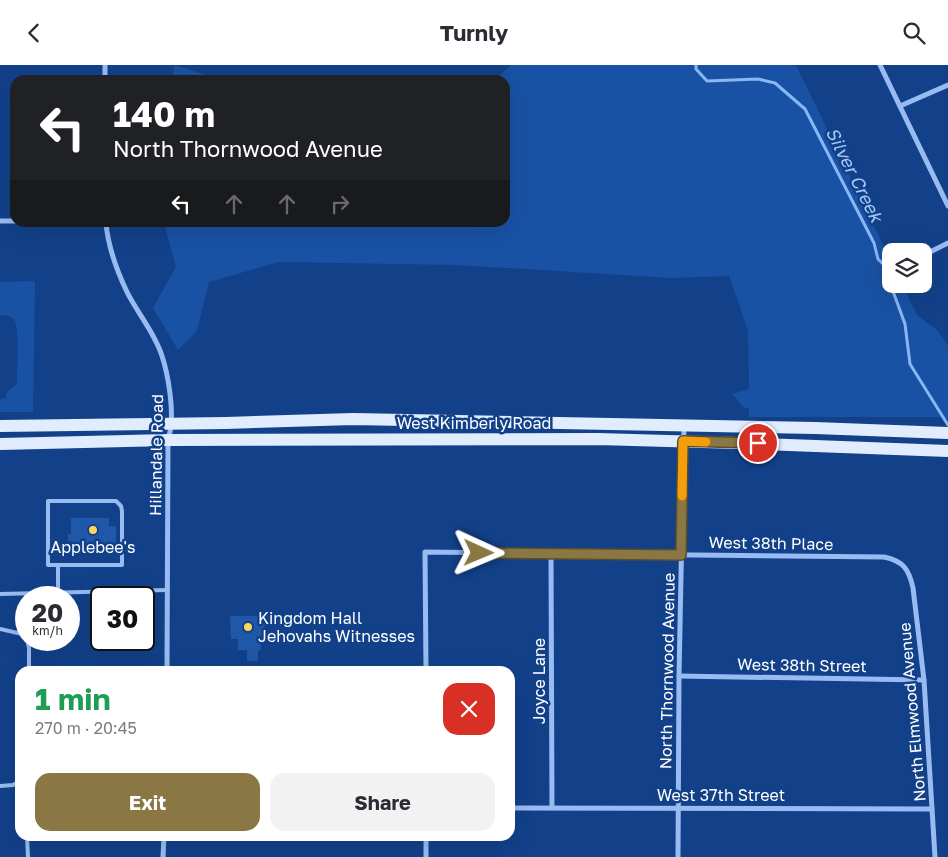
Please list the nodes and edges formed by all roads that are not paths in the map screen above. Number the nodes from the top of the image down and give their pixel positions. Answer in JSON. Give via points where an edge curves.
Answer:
{"nodes":[{"id":1,"x":880,"y":65,"type":"edge"},
{"id":2,"x":948,"y":85,"type":"edge"},
{"id":3,"x":900,"y":106,"type":"junction"},
{"id":4,"x":948,"y":206,"type":"edge"},
{"id":5,"x":106,"y":227,"type":"edge"},
{"id":6,"x":948,"y":243,"type":"edge"},
{"id":7,"x":932,"y":251,"type":"edge"},
{"id":8,"x":172,"y":424,"type":"junction"},
{"id":9,"x":0,"y":426,"type":"edge"},
{"id":10,"x":684,"y":426,"type":"junction"},
{"id":11,"x":948,"y":433,"type":"edge"},
{"id":12,"x":168,"y":440,"type":"junction"},
{"id":13,"x":683,"y":441,"type":"junction"},
{"id":14,"x":0,"y":444,"type":"edge"},
{"id":15,"x":948,"y":451,"type":"edge"},
{"id":16,"x":551,"y":554,"type":"junction"},
{"id":17,"x":681,"y":555,"type":"junction"},
{"id":18,"x":58,"y":565,"type":"junction"},
{"id":19,"x":904,"y":566,"type":"joint"},
{"id":20,"x":58,"y":586,"type":"edge"},
{"id":21,"x":167,"y":590,"type":"junction"},
{"id":22,"x":80,"y":592,"type":"edge"},
{"id":23,"x":0,"y":594,"type":"edge"},
{"id":24,"x":15,"y":594,"type":"edge"},
{"id":25,"x":0,"y":629,"type":"edge"},
{"id":26,"x":15,"y":632,"type":"edge"},
{"id":27,"x":29,"y":651,"type":"edge"},
{"id":28,"x":29,"y":666,"type":"edge"},
{"id":29,"x":167,"y":666,"type":"edge"},
{"id":30,"x":426,"y":666,"type":"edge"},
{"id":31,"x":679,"y":675,"type":"junction"},
{"id":32,"x":924,"y":680,"type":"junction"},
{"id":33,"x":15,"y":784,"type":"edge"},
{"id":34,"x":0,"y":786,"type":"edge"},
{"id":35,"x":515,"y":808,"type":"edge"},
{"id":36,"x":552,"y":808,"type":"junction"},
{"id":37,"x":678,"y":808,"type":"junction"},
{"id":38,"x":932,"y":809,"type":"junction"},
{"id":39,"x":27,"y":841,"type":"edge"},
{"id":40,"x":164,"y":841,"type":"edge"},
{"id":41,"x":426,"y":841,"type":"edge"},
{"id":42,"x":28,"y":857,"type":"edge"},
{"id":43,"x":163,"y":857,"type":"edge"},
{"id":44,"x":426,"y":857,"type":"edge"},
{"id":45,"x":678,"y":857,"type":"edge"},
{"id":46,"x":935,"y":857,"type":"edge"}],
"edges":[{"from":1,"to":3,"type":"street"},
{"from":2,"to":3,"type":"street"},
{"from":3,"to":4,"type":"street"},
{"from":5,"to":8,"type":"street","name":"Hillandale Road","via":[[127,292],[162,355],[170,388]]},
{"from":6,"to":7,"type":"street"},
{"from":8,"to":9,"type":"main road","name":"West Kimberly Road"},
{"from":8,"to":10,"type":"main road","name":"West Kimberly Road","via":[[353,419]]},
{"from":8,"to":12,"type":"street","name":"Hillandale Road"},
{"from":10,"to":11,"type":"main road","name":"West Kimberly Road"},
{"from":10,"to":13,"type":"street","name":"North Thornwood Avenue"},
{"from":12,"to":13,"type":"main road","name":"West Kimberly Road"},
{"from":12,"to":14,"type":"main road","name":"West Kimberly Road"},
{"from":12,"to":21,"type":"street","name":"Hillandale Road"},
{"from":13,"to":15,"type":"main road","name":"West Kimberly Road"},
{"from":13,"to":17,"type":"street","name":"North Thornwood Avenue"},
{"from":16,"to":17,"type":"street","name":"West 38th Place"},
{"from":16,"to":30,"type":"street","name":"West 38th Place","via":[[425,552]]},
{"from":16,"to":36,"type":"street","name":"Joyce Lane"},
{"from":17,"to":19,"type":"street","name":"West 38th Place","via":[[884,557],[895,559]]},
{"from":17,"to":31,"type":"street","name":"North Thornwood Avenue"},
{"from":18,"to":18,"type":"lane","via":[[122,565],[122,511],[116,501],[48,501],[48,565]]},
{"from":18,"to":20,"type":"lane"},
{"from":19,"to":32,"type":"street","name":"North Elmwood Avenue","via":[[910,576]]},
{"from":21,"to":22,"type":"lane"},
{"from":21,"to":29,"type":"street","name":"Hillandale Road"},
{"from":23,"to":24,"type":"lane"},
{"from":25,"to":26,"type":"lane"},
{"from":27,"to":28,"type":"lane"},
{"from":31,"to":32,"type":"street","name":"West 38th Street"},
{"from":31,"to":37,"type":"street","name":"North Thornwood Avenue"},
{"from":32,"to":38,"type":"street","name":"North Elmwood Avenue"},
{"from":33,"to":34,"type":"lane"},
{"from":35,"to":36,"type":"street","name":"West 37th Street"},
{"from":36,"to":37,"type":"street","name":"West 37th Street"},
{"from":37,"to":38,"type":"street","name":"West 37th Street"},
{"from":37,"to":45,"type":"street","name":"North Thornwood Avenue"},
{"from":38,"to":46,"type":"street","name":"North Elmwood Avenue"},
{"from":39,"to":42,"type":"lane"},
{"from":40,"to":43,"type":"street"},
{"from":41,"to":44,"type":"street"}]}
